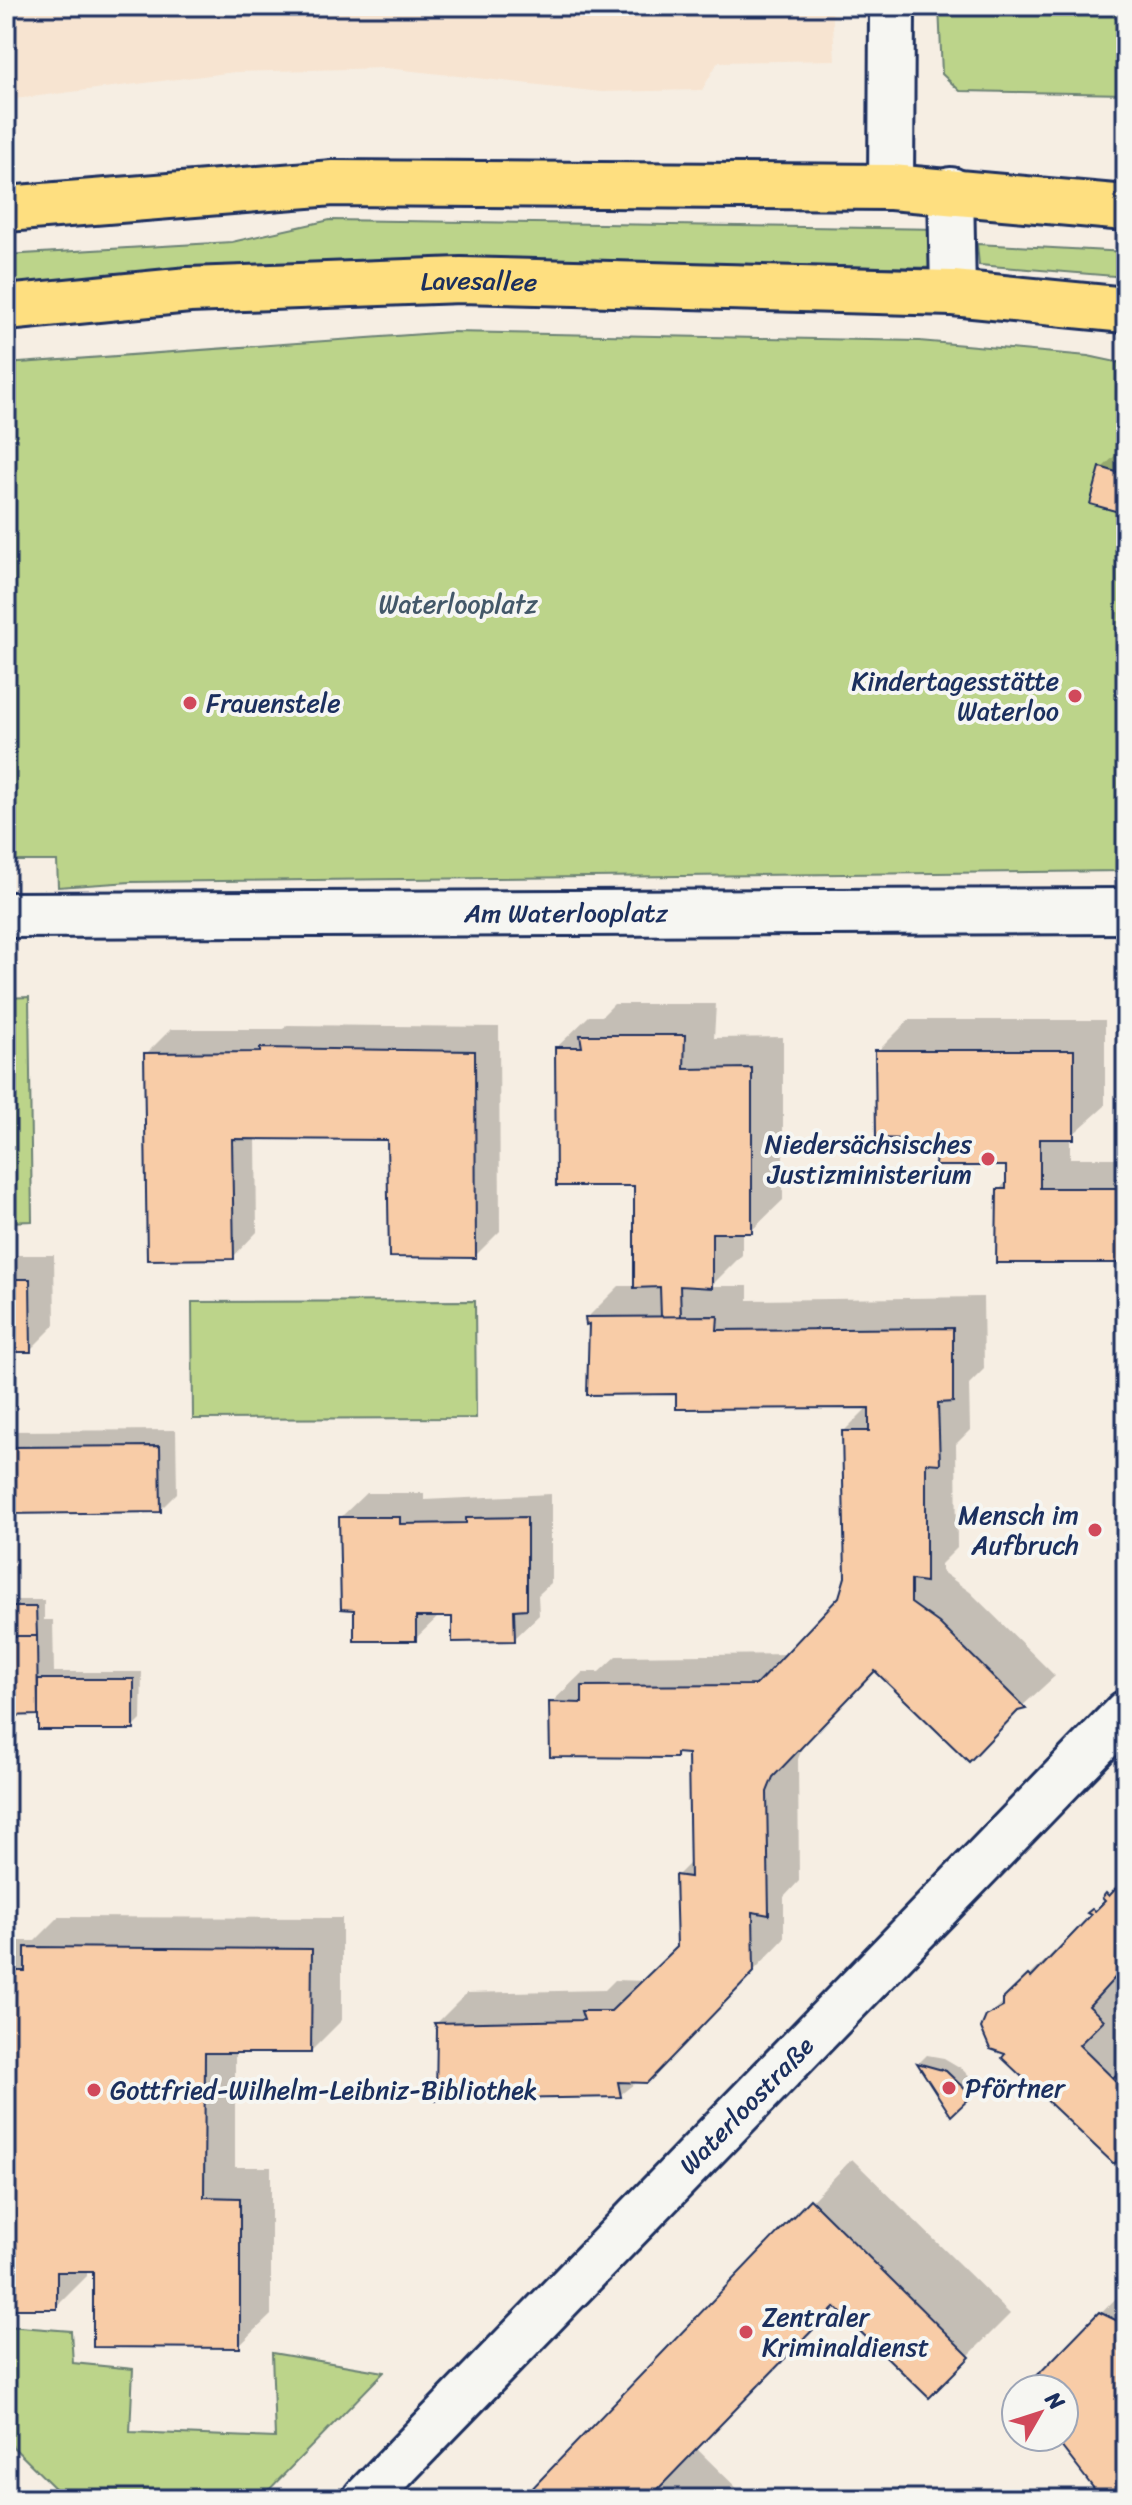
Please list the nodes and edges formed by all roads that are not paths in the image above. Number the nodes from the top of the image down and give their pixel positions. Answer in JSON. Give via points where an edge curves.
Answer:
{"nodes":[{"id":1,"x":892,"y":6,"type":"edge"},
{"id":2,"x":891,"y":187,"type":"junction"},
{"id":3,"x":951,"y":190,"type":"junction"},
{"id":4,"x":1126,"y":208,"type":"edge"},
{"id":5,"x":6,"y":209,"type":"edge"},
{"id":6,"x":953,"y":293,"type":"junction"},
{"id":7,"x":6,"y":308,"type":"edge"},
{"id":8,"x":1126,"y":310,"type":"edge"},
{"id":9,"x":1126,"y":911,"type":"edge"},
{"id":10,"x":6,"y":915,"type":"edge"},
{"id":11,"x":1126,"y":1713,"type":"edge"},
{"id":12,"x":365,"y":2499,"type":"edge"}],
"edges":[{"from":1,"to":2,"type":"street"},
{"from":2,"to":3,"type":"main road"},
{"from":2,"to":5,"type":"main road","via":[[333,183]]},
{"from":3,"to":4,"type":"main road"},
{"from":3,"to":6,"type":"street"},
{"from":6,"to":7,"type":"main road","name":"Lavesallee","via":[[461,280],[189,290]]},
{"from":6,"to":8,"type":"main road","name":"Lavesallee"},
{"from":9,"to":10,"type":"street","name":"Am Waterlooplatz"},
{"from":11,"to":12,"type":"street","name":"Waterloostraße"}]}
